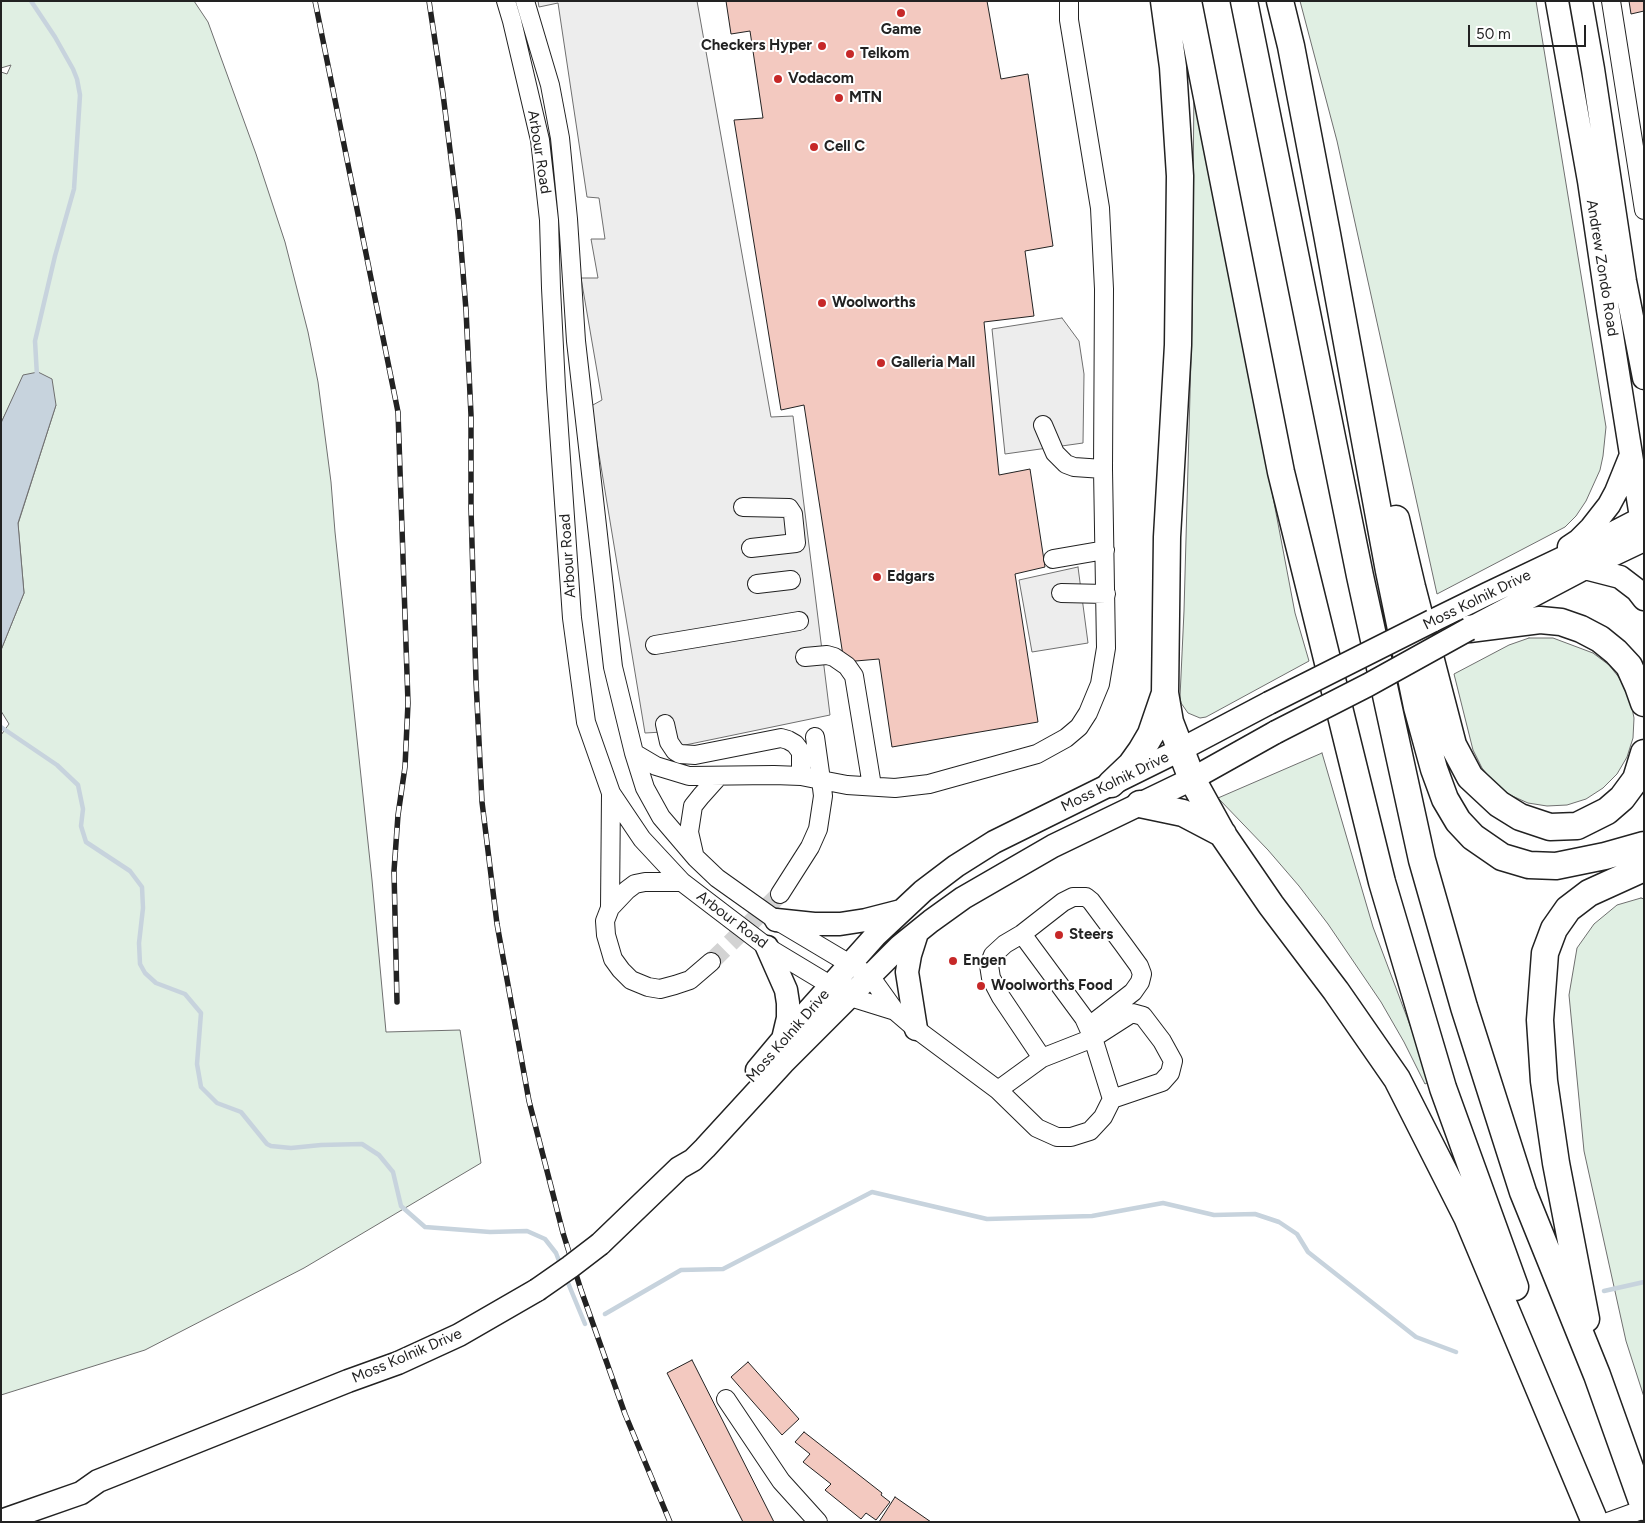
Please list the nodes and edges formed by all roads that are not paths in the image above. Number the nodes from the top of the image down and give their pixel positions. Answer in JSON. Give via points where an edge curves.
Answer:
{"nodes":[{"id":1,"x":506,"y":1,"type":"edge"},
{"id":2,"x":525,"y":1,"type":"edge"},
{"id":3,"x":1069,"y":1,"type":"edge"},
{"id":4,"x":1164,"y":1,"type":"edge"},
{"id":5,"x":1188,"y":1,"type":"edge"},
{"id":6,"x":1244,"y":1,"type":"edge"},
{"id":7,"x":1280,"y":1,"type":"edge"},
{"id":8,"x":1557,"y":1,"type":"edge"},
{"id":9,"x":1581,"y":1,"type":"edge"},
{"id":10,"x":1610,"y":1,"type":"edge"},
{"id":11,"x":1644,"y":210,"type":"edge"},
{"id":12,"x":568,"y":219,"type":"junction"},
{"id":13,"x":549,"y":220,"type":"junction"},
{"id":14,"x":1327,"y":234,"type":"junction"},
{"id":15,"x":1644,"y":378,"type":"edge"},
{"id":16,"x":1043,"y":425,"type":"dead end"},
{"id":17,"x":1631,"y":454,"type":"junction"},
{"id":18,"x":1103,"y":469,"type":"junction"},
{"id":19,"x":743,"y":507,"type":"dead end"},
{"id":20,"x":1643,"y":528,"type":"edge"},
{"id":21,"x":751,"y":548,"type":"dead end"},
{"id":22,"x":1105,"y":550,"type":"junction"},
{"id":23,"x":1053,"y":559,"type":"dead end"},
{"id":24,"x":1585,"y":568,"type":"junction"},
{"id":25,"x":1531,"y":573,"type":"junction"},
{"id":26,"x":791,"y":580,"type":"dead end"},
{"id":27,"x":757,"y":584,"type":"dead end"},
{"id":28,"x":1061,"y":593,"type":"dead end"},
{"id":29,"x":1106,"y":594,"type":"junction"},
{"id":30,"x":1644,"y":599,"type":"edge"},
{"id":31,"x":798,"y":621,"type":"dead end"},
{"id":32,"x":1493,"y":621,"type":"junction"},
{"id":33,"x":1469,"y":629,"type":"joint"},
{"id":34,"x":655,"y":645,"type":"dead end"},
{"id":35,"x":805,"y":657,"type":"dead end"},
{"id":36,"x":1165,"y":693,"type":"junction"},
{"id":37,"x":1644,"y":703,"type":"edge"},
{"id":38,"x":665,"y":724,"type":"dead end"},
{"id":39,"x":814,"y":737,"type":"dead end"},
{"id":40,"x":1180,"y":750,"type":"junction"},
{"id":41,"x":634,"y":753,"type":"junction"},
{"id":42,"x":1644,"y":753,"type":"edge"},
{"id":43,"x":801,"y":776,"type":"junction"},
{"id":44,"x":718,"y":777,"type":"junction"},
{"id":45,"x":1192,"y":779,"type":"junction"},
{"id":46,"x":822,"y":780,"type":"junction"},
{"id":47,"x":1111,"y":784,"type":"junction"},
{"id":48,"x":872,"y":786,"type":"junction"},
{"id":49,"x":611,"y":793,"type":"junction"},
{"id":50,"x":1140,"y":804,"type":"junction"},
{"id":51,"x":1223,"y":834,"type":"junction"},
{"id":52,"x":1644,"y":844,"type":"edge"},
{"id":53,"x":696,"y":858,"type":"junction"},
{"id":54,"x":1642,"y":870,"type":"edge"},
{"id":55,"x":682,"y":882,"type":"junction"},
{"id":56,"x":780,"y":894,"type":"tunnel mouth"},
{"id":57,"x":610,"y":908,"type":"junction"},
{"id":58,"x":902,"y":911,"type":"junction"},
{"id":59,"x":776,"y":920,"type":"junction"},
{"id":60,"x":917,"y":933,"type":"junction"},
{"id":61,"x":1022,"y":934,"type":"junction"},
{"id":62,"x":767,"y":947,"type":"junction"},
{"id":63,"x":711,"y":962,"type":"tunnel mouth"},
{"id":64,"x":850,"y":964,"type":"junction"},
{"id":65,"x":870,"y":976,"type":"junction"},
{"id":66,"x":840,"y":991,"type":"junction"},
{"id":67,"x":895,"y":1011,"type":"junction"},
{"id":68,"x":916,"y":1029,"type":"junction"},
{"id":69,"x":1090,"y":1033,"type":"junction"},
{"id":70,"x":783,"y":1039,"type":"junction"},
{"id":71,"x":1042,"y":1058,"type":"junction"},
{"id":72,"x":998,"y":1090,"type":"junction"},
{"id":73,"x":1112,"y":1099,"type":"junction"},
{"id":74,"x":679,"y":1168,"type":"junction"},
{"id":75,"x":1597,"y":1375,"type":"junction"},
{"id":76,"x":726,"y":1399,"type":"dead end"},
{"id":77,"x":98,"y":1481,"type":"junction"},
{"id":78,"x":1,"y":1506,"type":"edge"},
{"id":79,"x":1644,"y":1508,"type":"edge"},
{"id":80,"x":1,"y":1521,"type":"edge"},
{"id":81,"x":818,"y":1522,"type":"edge"},
{"id":82,"x":1595,"y":1522,"type":"edge"},
{"id":83,"x":1602,"y":1522,"type":"edge"},
{"id":84,"x":1608,"y":1522,"type":"edge"}],
"edges":[{"from":1,"to":13,"type":"street","name":"Arbour Road","via":[[540,140]]},
{"from":2,"to":12,"type":"street","name":"Arbour Road","via":[[550,85],[560,138]]},
{"from":3,"to":18,"type":"street","via":[[1069,20],[1100,208],[1104,298]]},
{"from":4,"to":36,"type":"highway","via":[[1173,67],[1180,176],[1178,345],[1167,537]]},
{"from":5,"to":83,"type":"highway","via":[[1281,472],[1382,882],[1443,1088]]},
{"from":6,"to":75,"type":"highway","via":[[1360,576],[1422,860],[1464,1007],[1523,1192]]},
{"from":7,"to":14,"type":"highway"},
{"from":8,"to":17,"type":"main road","name":"Andrew Zondo Road"},
{"from":9,"to":15,"type":"main road","name":"Andrew Zondo Road","via":[[1625,281]]},
{"from":10,"to":11,"type":"street"},
{"from":12,"to":13,"type":"street"},
{"from":12,"to":41,"type":"street","name":"Arbour Road","via":[[576,341],[613,667]]},
{"from":13,"to":49,"type":"street","name":"Arbour Road","via":[[556,387],[572,618],[586,722]]},
{"from":14,"to":42,"type":"highway","via":[[1453,745],[1470,776],[1499,804],[1520,817],[1550,827],[1577,826],[1607,811],[1622,798],[1636,779]]},
{"from":14,"to":52,"type":"highway","via":[[1417,707],[1445,799],[1473,837],[1502,857],[1529,865],[1556,866]]},
{"from":16,"to":18,"type":"street","via":[[1055,453],[1066,464]]},
{"from":17,"to":20,"type":"main road","name":"Andrew Zondo Road"},
{"from":17,"to":25,"type":"main road","via":[[1616,492],[1600,516],[1578,541]]},
{"from":18,"to":22,"type":"street"},
{"from":19,"to":21,"type":"street","via":[[789,508],[794,514],[796,543]]},
{"from":20,"to":24,"type":"main road","name":"Moss Kolnik Drive"},
{"from":20,"to":25,"type":"main road","name":"Moss Kolnik Drive","via":[[1586,547]]},
{"from":22,"to":23,"type":"street"},
{"from":22,"to":29,"type":"street"},
{"from":24,"to":30,"type":"main road","via":[[1620,578]]},
{"from":24,"to":32,"type":"main road","name":"Moss Kolnik Drive"},
{"from":25,"to":40,"type":"main road","name":"Moss Kolnik Drive","bridge":true},
{"from":26,"to":27,"type":"street"},
{"from":28,"to":29,"type":"street"},
{"from":29,"to":48,"type":"street","via":[[1106,648],[1100,684],[1088,713],[1066,738],[1036,754],[928,784],[895,788]]},
{"from":31,"to":34,"type":"street"},
{"from":32,"to":33,"type":"highway"},
{"from":32,"to":37,"type":"highway","via":[[1540,620],[1582,629],[1600,639],[1629,666]]},
{"from":33,"to":45,"type":"main road","name":"Moss Kolnik Drive","bridge":true},
{"from":35,"to":48,"type":"street","via":[[834,657],[854,676]]},
{"from":36,"to":40,"type":"highway","via":[[1170,722]]},
{"from":36,"to":47,"type":"highway","via":[[1151,734],[1131,765]]},
{"from":38,"to":43,"type":"street","via":[[669,742],[680,754],[694,755],[781,738],[788,740],[801,752]]},
{"from":39,"to":46,"type":"street"},
{"from":40,"to":45,"type":"highway"},
{"from":40,"to":47,"type":"main road","name":"Moss Kolnik Drive"},
{"from":41,"to":44,"type":"street","via":[[671,772]]},
{"from":41,"to":53,"type":"street","name":"Arbour Road","via":[[645,788],[657,810]]},
{"from":43,"to":44,"type":"street"},
{"from":43,"to":46,"type":"street"},
{"from":44,"to":53,"type":"street","via":[[693,806],[689,832]]},
{"from":45,"to":50,"type":"main road","name":"Moss Kolnik Drive"},
{"from":45,"to":51,"type":"highway"},
{"from":46,"to":48,"type":"street"},
{"from":46,"to":56,"type":"street","via":[[818,829]]},
{"from":47,"to":58,"type":"main road","name":"Moss Kolnik Drive","via":[[994,842],[923,890]]},
{"from":49,"to":55,"type":"street","name":"Arbour Road","via":[[642,839]]},
{"from":49,"to":57,"type":"street"},
{"from":50,"to":51,"type":"highway","via":[[1183,812]]},
{"from":50,"to":60,"type":"main road","name":"Moss Kolnik Drive","via":[[1005,873],[963,898]]},
{"from":51,"to":82,"type":"highway","via":[[1397,1079],[1466,1217]]},
{"from":53,"to":59,"type":"street","name":"Arbour Road","via":[[717,878]]},
{"from":54,"to":75,"type":"highway","via":[[1589,893],[1568,909],[1554,929],[1545,953],[1540,1020],[1544,1081],[1556,1163]]},
{"from":55,"to":57,"type":"street","via":[[635,884]]},
{"from":55,"to":62,"type":"street","name":"Arbour Road"},
{"from":57,"to":63,"type":"street","via":[[605,921],[606,935],[613,959],[631,980],[648,987],[676,985],[690,980]]},
{"from":58,"to":59,"type":"main road","via":[[840,924]]},
{"from":58,"to":64,"type":"main road","name":"Moss Kolnik Drive"},
{"from":59,"to":64,"type":"street","name":"Arbour Road"},
{"from":60,"to":65,"type":"main road","name":"Moss Kolnik Drive"},
{"from":60,"to":68,"type":"main road","via":[[908,972]]},
{"from":61,"to":69,"type":"street","via":[[1084,1018]]},
{"from":61,"to":69,"type":"street","via":[[1063,902],[1073,897],[1086,897],[1139,966],[1140,982]]},
{"from":61,"to":71,"type":"street","via":[[994,955],[989,965],[991,978]]},
{"from":62,"to":66,"type":"street","name":"Arbour Road"},
{"from":62,"to":70,"type":"main road","via":[[786,990],[788,1018]]},
{"from":64,"to":65,"type":"street","name":"Arbour Road"},
{"from":64,"to":66,"type":"main road","name":"Moss Kolnik Drive"},
{"from":65,"to":66,"type":"main road","name":"Moss Kolnik Drive"},
{"from":65,"to":67,"type":"street"},
{"from":66,"to":67,"type":"street","name":"Arbour Road"},
{"from":66,"to":70,"type":"main road","name":"Moss Kolnik Drive"},
{"from":66,"to":74,"type":"main road","name":"Moss Kolnik Drive","via":[[783,1063],[705,1148]]},
{"from":67,"to":68,"type":"street"},
{"from":68,"to":72,"type":"street"},
{"from":69,"to":71,"type":"street"},
{"from":69,"to":73,"type":"street"},
{"from":69,"to":73,"type":"street","via":[[1132,1013],[1143,1016],[1162,1041],[1172,1062],[1170,1073],[1162,1082]]},
{"from":70,"to":74,"type":"main road","name":"Moss Kolnik Drive","via":[[686,1154]]},
{"from":71,"to":72,"type":"street"},
{"from":72,"to":73,"type":"street","via":[[1037,1128],[1056,1137],[1071,1137],[1090,1131],[1104,1117]]},
{"from":74,"to":77,"type":"main road","name":"Moss Kolnik Drive","bridge":true,"via":[[600,1244],[570,1267],[537,1290],[459,1334],[398,1363]]},
{"from":75,"to":79,"type":"highway"},
{"from":76,"to":81,"type":"street","via":[[781,1481]]},
{"from":77,"to":78,"type":"main road","name":"Moss Kolnik Drive","via":[[86,1480],[53,1487]]},
{"from":77,"to":80,"type":"main road","name":"Moss Kolnik Drive","via":[[81,1492]]},
{"from":79,"to":84,"type":"street"}]}
